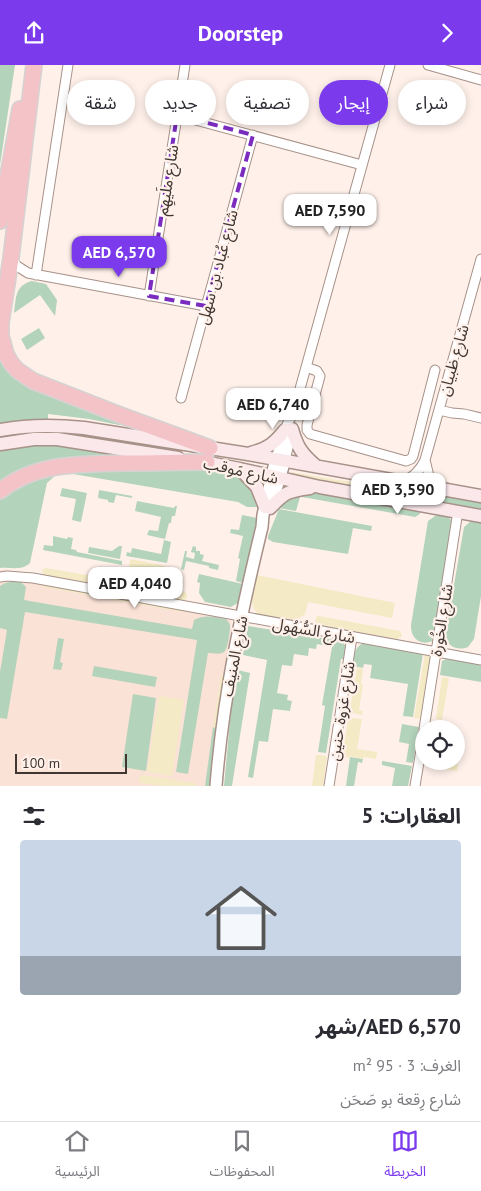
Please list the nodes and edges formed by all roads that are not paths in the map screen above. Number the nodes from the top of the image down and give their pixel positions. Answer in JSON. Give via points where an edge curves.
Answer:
{"nodes":[{"id":1,"x":28,"y":65,"type":"edge"},
{"id":2,"x":34,"y":65,"type":"edge"},
{"id":3,"x":68,"y":65,"type":"edge"},
{"id":4,"x":185,"y":65,"type":"edge"},
{"id":5,"x":390,"y":65,"type":"edge"},
{"id":6,"x":428,"y":65,"type":"edge"},
{"id":7,"x":183,"y":80,"type":"edge"},
{"id":8,"x":481,"y":80,"type":"edge"},
{"id":9,"x":175,"y":125,"type":"edge"},
{"id":10,"x":215,"y":125,"type":"edge"},
{"id":11,"x":253,"y":135,"type":"junction"},
{"id":12,"x":362,"y":165,"type":"junction"},
{"id":13,"x":0,"y":221,"type":"edge"},
{"id":14,"x":12,"y":258,"type":"junction"},
{"id":15,"x":481,"y":259,"type":"edge"},
{"id":16,"x":32,"y":274,"type":"junction"},
{"id":17,"x":8,"y":282,"type":"junction"},
{"id":18,"x":149,"y":296,"type":"junction"},
{"id":19,"x":206,"y":306,"type":"junction"},
{"id":20,"x":306,"y":367,"type":"junction"},
{"id":21,"x":435,"y":370,"type":"dead end"},
{"id":22,"x":182,"y":397,"type":"dead end"},
{"id":23,"x":427,"y":401,"type":"junction"},
{"id":24,"x":440,"y":407,"type":"junction"},
{"id":25,"x":481,"y":418,"type":"edge"},
{"id":26,"x":0,"y":430,"type":"edge"},
{"id":27,"x":289,"y":430,"type":"junction"},
{"id":28,"x":0,"y":444,"type":"edge"},
{"id":29,"x":248,"y":453,"type":"junction"},
{"id":30,"x":209,"y":455,"type":"junction"},
{"id":31,"x":280,"y":459,"type":"junction"},
{"id":32,"x":425,"y":460,"type":"junction"},
{"id":33,"x":316,"y":466,"type":"junction"},
{"id":34,"x":240,"y":469,"type":"junction"},
{"id":35,"x":276,"y":477,"type":"junction"},
{"id":36,"x":401,"y":482,"type":"junction"},
{"id":37,"x":320,"y":487,"type":"junction"},
{"id":38,"x":439,"y":489,"type":"junction"},
{"id":39,"x":0,"y":491,"type":"edge"},
{"id":40,"x":480,"y":496,"type":"edge"},
{"id":41,"x":267,"y":508,"type":"junction"},
{"id":42,"x":458,"y":511,"type":"junction"},
{"id":43,"x":481,"y":516,"type":"edge"},
{"id":44,"x":0,"y":577,"type":"edge"},
{"id":45,"x":241,"y":616,"type":"junction"},
{"id":46,"x":352,"y":637,"type":"junction"},
{"id":47,"x":436,"y":652,"type":"junction"},
{"id":48,"x":481,"y":660,"type":"edge"},
{"id":49,"x":426,"y":720,"type":"edge"},
{"id":50,"x":418,"y":770,"type":"edge"},
{"id":51,"x":216,"y":786,"type":"edge"},
{"id":52,"x":329,"y":786,"type":"edge"},
{"id":53,"x":416,"y":786,"type":"edge"}],
"edges":[{"from":1,"to":13,"type":"highway"},
{"from":2,"to":14,"type":"highway"},
{"from":3,"to":16,"type":"street"},
{"from":4,"to":7,"type":"street","name":"شارع ملَيهِم"},
{"from":5,"to":12,"type":"street"},
{"from":6,"to":8,"type":"street"},
{"from":9,"to":18,"type":"street","name":"شارع ملَيهِم"},
{"from":10,"to":11,"type":"street"},
{"from":11,"to":12,"type":"street"},
{"from":11,"to":19,"type":"street","name":"شارع عُباد بن سهل"},
{"from":12,"to":20,"type":"street"},
{"from":14,"to":16,"type":"street","via":[[17,266]]},
{"from":14,"to":17,"type":"highway"},
{"from":15,"to":24,"type":"street","name":"شارع ظبيان"},
{"from":16,"to":17,"type":"street"},
{"from":16,"to":18,"type":"street"},
{"from":17,"to":30,"type":"highway","via":[[1,336],[6,354],[17,370],[33,381]]},
{"from":18,"to":19,"type":"street"},
{"from":19,"to":22,"type":"street","name":"شارع عُباد بن سهل"},
{"from":20,"to":23,"type":"street","via":[[317,371],[320,376],[307,425],[312,435],[409,460],[413,456]]},
{"from":20,"to":27,"type":"street"},
{"from":21,"to":23,"type":"street"},
{"from":23,"to":24,"type":"street"},
{"from":24,"to":25,"type":"street","via":[[452,413]]},
{"from":24,"to":32,"type":"street","name":"شارع ظبيان"},
{"from":26,"to":30,"type":"main road","name":"شارع مَوقب","via":[[34,426],[84,428]]},
{"from":27,"to":29,"type":"main road","via":[[270,446]]},
{"from":27,"to":31,"type":"street"},
{"from":27,"to":33,"type":"main road","via":[[300,450]]},
{"from":28,"to":30,"type":"main road","name":"شارع مَوقب","via":[[57,439]]},
{"from":29,"to":30,"type":"main road","name":"شارع مَوقب"},
{"from":29,"to":31,"type":"main road","name":"شارع مَوقب"},
{"from":30,"to":34,"type":"main road","name":"شارع مَوقب"},
{"from":30,"to":39,"type":"highway","via":[[52,467],[18,479]]},
{"from":31,"to":33,"type":"main road","name":"شارع مَوقب"},
{"from":31,"to":35,"type":"street","name":"شارع المنيف"},
{"from":32,"to":36,"type":"street","name":"شارع ظبيان","via":[[416,474]]},
{"from":32,"to":38,"type":"street","via":[[429,476]]},
{"from":33,"to":36,"type":"main road","name":"شارع مَوقب"},
{"from":34,"to":35,"type":"main road","name":"شارع مَوقب"},
{"from":34,"to":41,"type":"main road","via":[[257,487]]},
{"from":35,"to":37,"type":"main road","name":"شارع مَوقب"},
{"from":35,"to":41,"type":"street","name":"شارع المنيف"},
{"from":36,"to":38,"type":"main road","name":"شارع مَوقب"},
{"from":37,"to":41,"type":"main road","via":[[289,492]]},
{"from":37,"to":42,"type":"main road","name":"شارع مَوقب"},
{"from":38,"to":40,"type":"main road","name":"شارع مَوقب"},
{"from":41,"to":45,"type":"street","name":"شارع المنيف"},
{"from":42,"to":43,"type":"main road","name":"شارع مَوقب"},
{"from":42,"to":47,"type":"street","name":"شارع الخُورة"},
{"from":44,"to":45,"type":"street","name":"شارع السُّهُول","via":[[33,578]]},
{"from":45,"to":46,"type":"street","name":"شارع السُّهُول"},
{"from":45,"to":51,"type":"street","name":"شارع المنيف","via":[[227,689]]},
{"from":46,"to":47,"type":"street","name":"شارع السُّهُول"},
{"from":46,"to":52,"type":"street","name":"شارع غزوة حنين"},
{"from":47,"to":48,"type":"street","name":"شارع السُّهُول"},
{"from":47,"to":49,"type":"street","name":"شارع الخُورة"},
{"from":50,"to":53,"type":"street","name":"شارع الخُورة"}]}
